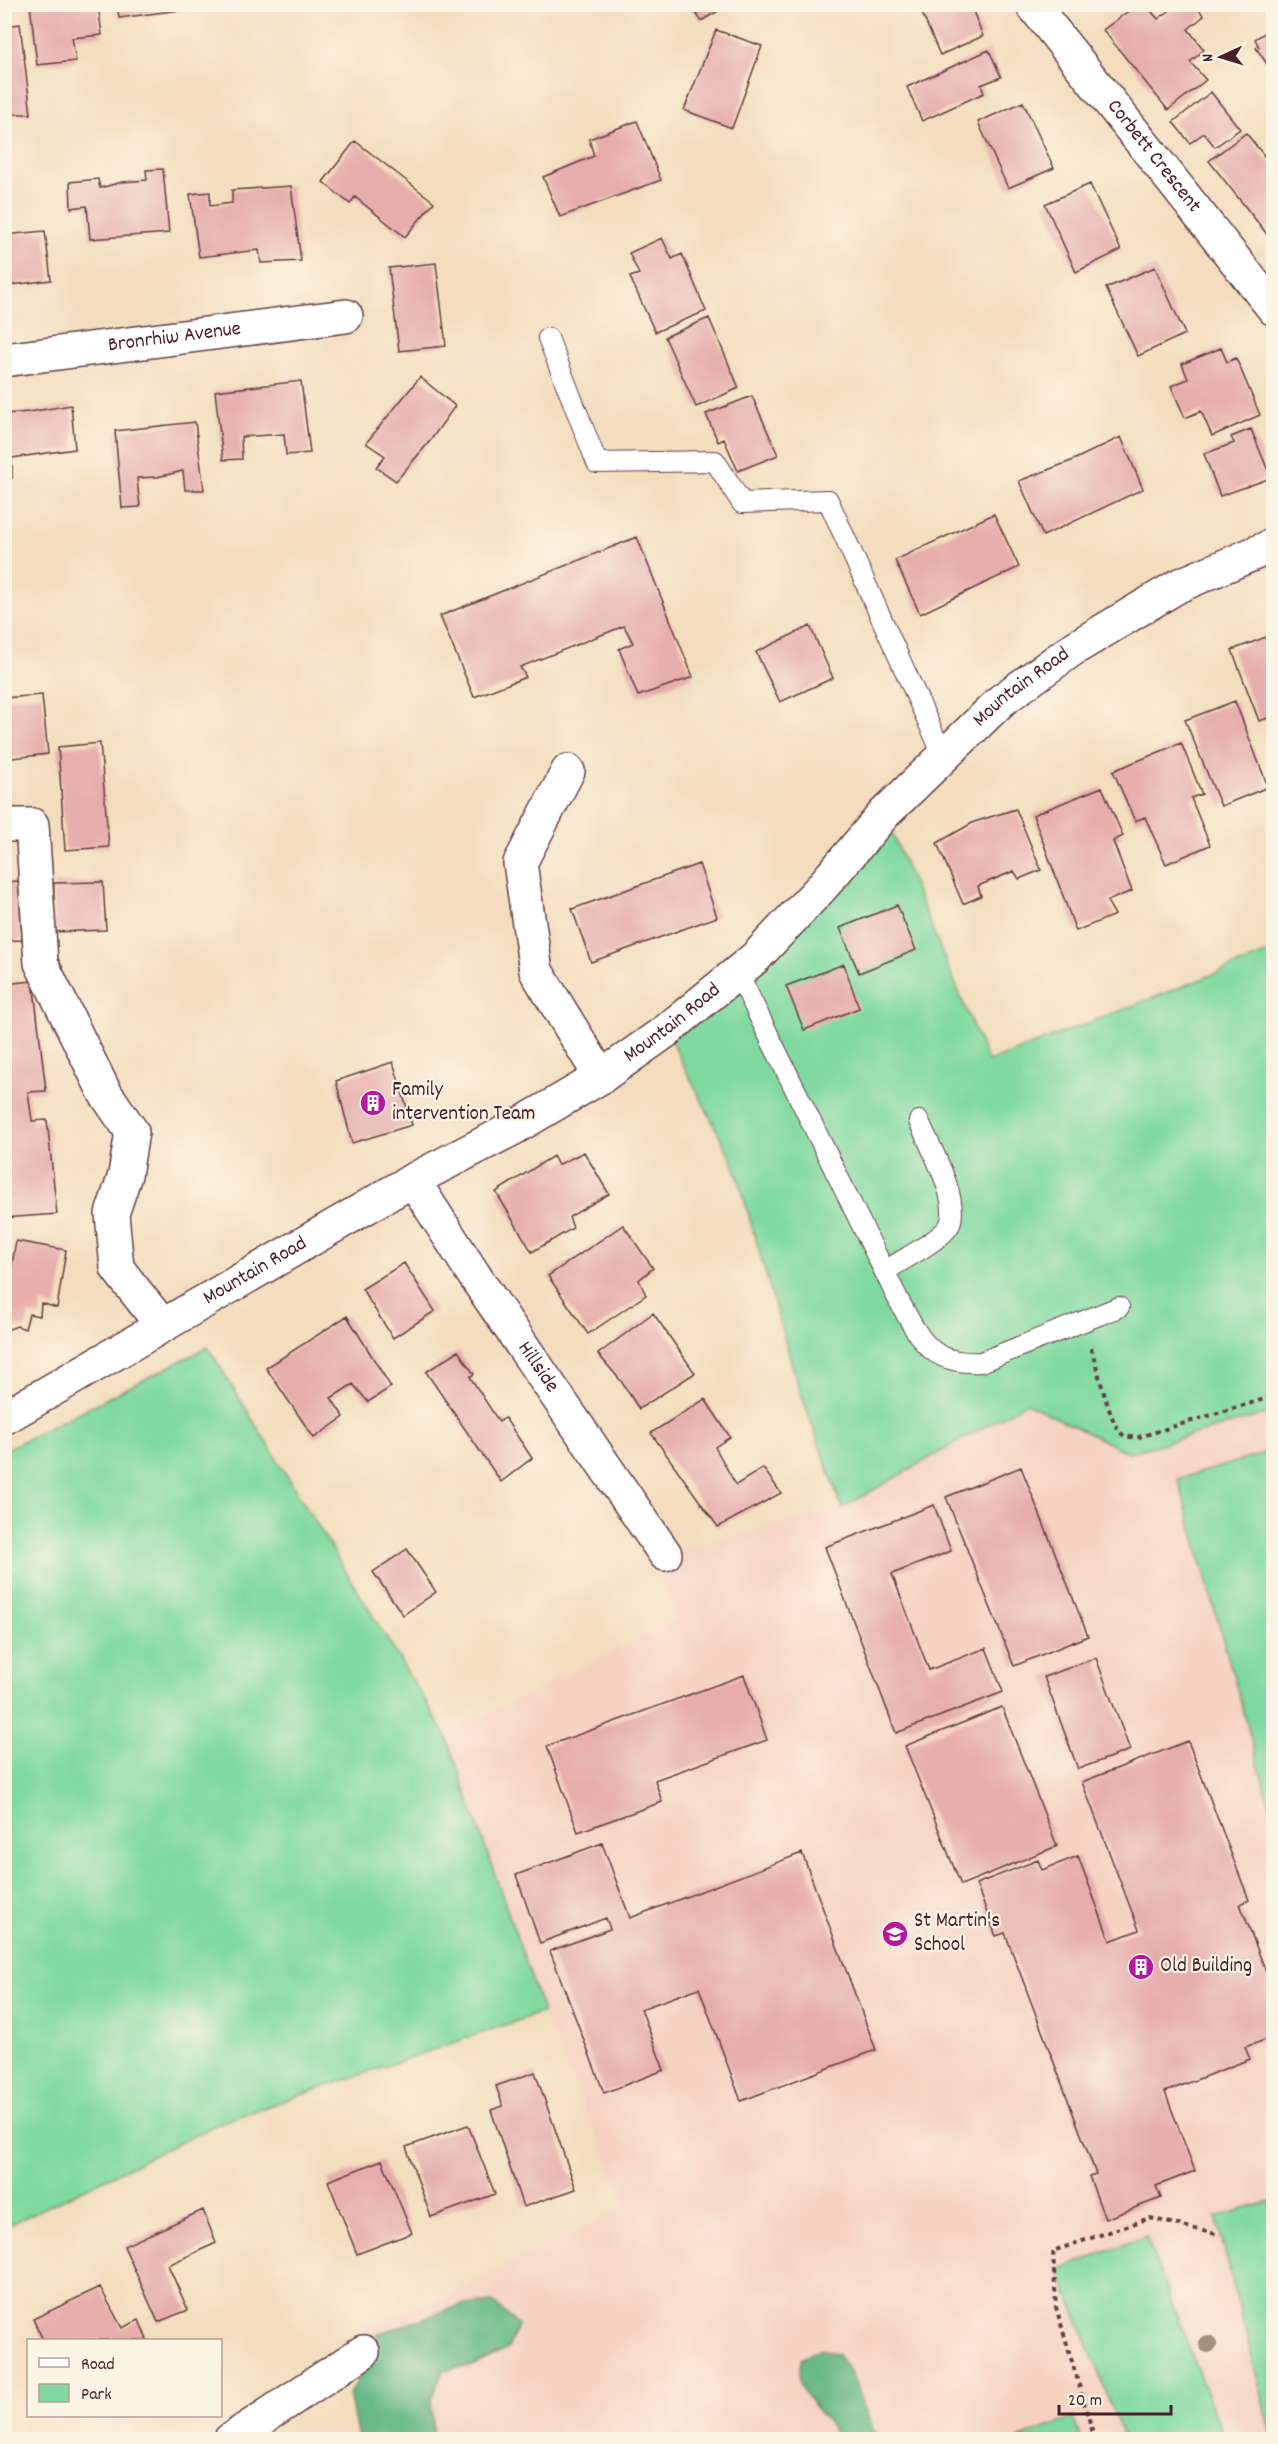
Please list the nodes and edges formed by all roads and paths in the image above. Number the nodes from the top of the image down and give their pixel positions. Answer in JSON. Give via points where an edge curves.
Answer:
{"nodes":[{"id":1,"x":1032,"y":4,"type":"edge"},
{"id":2,"x":1274,"y":309,"type":"edge"},
{"id":3,"x":346,"y":316,"type":"dead end"},
{"id":4,"x":548,"y":338,"type":"dead end"},
{"id":5,"x":4,"y":360,"type":"edge"},
{"id":6,"x":1274,"y":545,"type":"edge"},
{"id":7,"x":943,"y":755,"type":"junction"},
{"id":8,"x":568,"y":771,"type":"dead end"},
{"id":9,"x":4,"y":825,"type":"edge"},
{"id":10,"x":738,"y":973,"type":"junction"},
{"id":11,"x":601,"y":1077,"type":"junction"},
{"id":12,"x":919,"y":1121,"type":"dead end"},
{"id":13,"x":413,"y":1180,"type":"junction"},
{"id":14,"x":885,"y":1270,"type":"junction"},
{"id":15,"x":1119,"y":1307,"type":"dead end"},
{"id":16,"x":1083,"y":1321,"type":"junction"},
{"id":17,"x":162,"y":1325,"type":"junction"},
{"id":18,"x":1274,"y":1396,"type":"edge"},
{"id":19,"x":4,"y":1418,"type":"edge"},
{"id":20,"x":665,"y":1554,"type":"dead end"},
{"id":21,"x":1220,"y":2235,"type":"dead end"},
{"id":22,"x":363,"y":2352,"type":"dead end"},
{"id":23,"x":230,"y":2439,"type":"edge"},
{"id":24,"x":1095,"y":2439,"type":"edge"}],
"edges":[{"from":1,"to":2,"type":"street","name":"Corbett Crescent"},
{"from":3,"to":5,"type":"street","name":"Bronrhiw Avenue"},
{"from":4,"to":7,"type":"lane","via":[[597,463],[715,460],[742,503],[828,500]]},
{"from":6,"to":7,"type":"street","name":"Mountain Road","via":[[1178,586],[1073,649],[1002,700]]},
{"from":7,"to":10,"type":"street","name":"Mountain Road"},
{"from":8,"to":11,"type":"street","via":[[520,863],[536,971]]},
{"from":9,"to":17,"type":"street","via":[[32,825],[41,963],[105,1093],[132,1132],[125,1175],[112,1214],[117,1268]]},
{"from":10,"to":11,"type":"street","name":"Mountain Road"},
{"from":10,"to":14,"type":"lane"},
{"from":11,"to":13,"type":"street","name":"Mountain Road"},
{"from":12,"to":14,"type":"lane","via":[[950,1194],[950,1225]]},
{"from":13,"to":17,"type":"street","name":"Mountain Road"},
{"from":13,"to":20,"type":"street","name":"Hillside"},
{"from":14,"to":16,"type":"lane","via":[[920,1339],[932,1352],[961,1363],[981,1362]]},
{"from":15,"to":16,"type":"lane"},
{"from":16,"to":18,"type":"path","via":[[1121,1434],[1138,1437]]},
{"from":17,"to":19,"type":"street","name":"Mountain Road"},
{"from":21,"to":24,"type":"path","via":[[1150,2218],[1053,2251],[1056,2307]]},
{"from":22,"to":23,"type":"street"}]}
